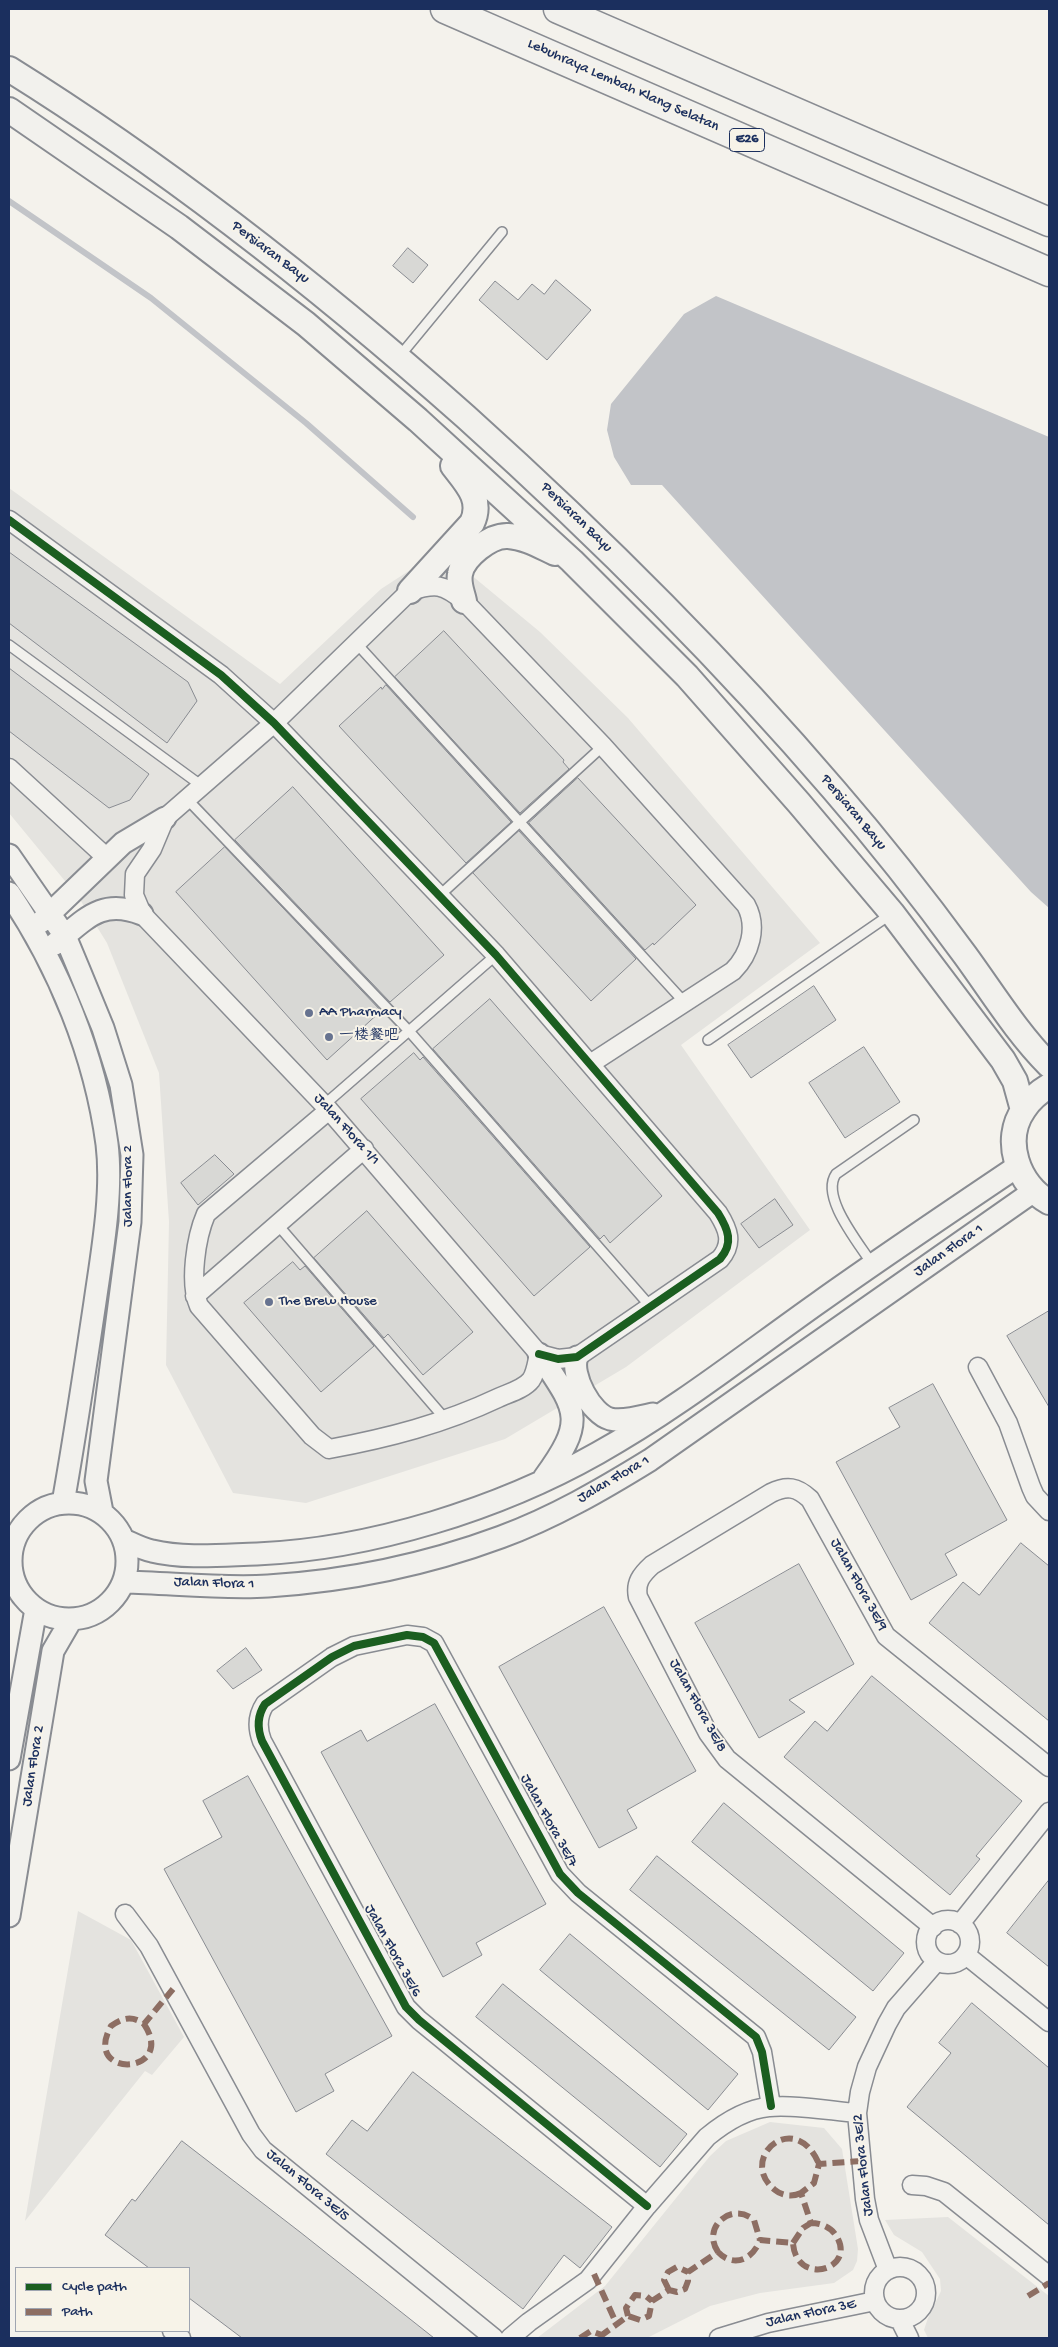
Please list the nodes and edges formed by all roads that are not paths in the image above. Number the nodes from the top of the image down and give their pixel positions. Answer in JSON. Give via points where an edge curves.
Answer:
{"nodes":[{"id":1,"x":445,"y":9,"type":"edge"},
{"id":2,"x":558,"y":9,"type":"edge"},
{"id":3,"x":9,"y":69,"type":"edge"},
{"id":4,"x":9,"y":110,"type":"edge"},
{"id":5,"x":1049,"y":222,"type":"edge"},
{"id":6,"x":502,"y":232,"type":"dead end"},
{"id":7,"x":1049,"y":272,"type":"edge"},
{"id":8,"x":398,"y":357,"type":"junction"},
{"id":9,"x":418,"y":420,"type":"junction"},
{"id":10,"x":9,"y":520,"type":"edge"},
{"id":11,"x":572,"y":561,"type":"junction"},
{"id":12,"x":410,"y":591,"type":"junction"},
{"id":13,"x":464,"y":601,"type":"junction"},
{"id":14,"x":357,"y":644,"type":"junction"},
{"id":15,"x":9,"y":645,"type":"edge"},
{"id":16,"x":274,"y":723,"type":"junction"},
{"id":17,"x":603,"y":746,"type":"junction"},
{"id":18,"x":9,"y":768,"type":"edge"},
{"id":19,"x":202,"y":786,"type":"junction"},
{"id":20,"x":187,"y":798,"type":"junction"},
{"id":21,"x":165,"y":818,"type":"junction"},
{"id":22,"x":520,"y":822,"type":"junction"},
{"id":23,"x":9,"y":855,"type":"edge"},
{"id":24,"x":107,"y":858,"type":"junction"},
{"id":25,"x":9,"y":893,"type":"edge"},
{"id":26,"x":440,"y":895,"type":"junction"},
{"id":27,"x":892,"y":913,"type":"junction"},
{"id":28,"x":51,"y":914,"type":"junction"},
{"id":29,"x":142,"y":914,"type":"junction"},
{"id":30,"x":33,"y":929,"type":"junction"},
{"id":31,"x":65,"y":936,"type":"junction"},
{"id":32,"x":45,"y":952,"type":"junction"},
{"id":33,"x":496,"y":955,"type":"junction"},
{"id":34,"x":686,"y":1003,"type":"junction"},
{"id":35,"x":409,"y":1031,"type":"junction"},
{"id":36,"x":708,"y":1040,"type":"dead end"},
{"id":37,"x":590,"y":1064,"type":"junction"},
{"id":38,"x":1049,"y":1065,"type":"edge"},
{"id":39,"x":1049,"y":1086,"type":"edge"},
{"id":40,"x":327,"y":1108,"type":"junction"},
{"id":41,"x":1023,"y":1110,"type":"junction"},
{"id":42,"x":914,"y":1120,"type":"dead end"},
{"id":43,"x":364,"y":1149,"type":"junction"},
{"id":44,"x":1018,"y":1166,"type":"junction"},
{"id":45,"x":1042,"y":1196,"type":"edge"},
{"id":46,"x":278,"y":1224,"type":"junction"},
{"id":47,"x":872,"y":1264,"type":"junction"},
{"id":48,"x":195,"y":1296,"type":"junction"},
{"id":49,"x":651,"y":1307,"type":"junction"},
{"id":50,"x":539,"y":1354,"type":"junction"},
{"id":51,"x":577,"y":1357,"type":"junction"},
{"id":52,"x":978,"y":1367,"type":"dead end"},
{"id":53,"x":666,"y":1411,"type":"junction"},
{"id":54,"x":446,"y":1420,"type":"junction"},
{"id":55,"x":541,"y":1482,"type":"junction"},
{"id":56,"x":63,"y":1503,"type":"junction"},
{"id":57,"x":1049,"y":1511,"type":"edge"},
{"id":58,"x":102,"y":1512,"type":"junction"},
{"id":59,"x":31,"y":1516,"type":"junction"},
{"id":60,"x":9,"y":1518,"type":"edge"},
{"id":61,"x":717,"y":1528,"type":"joint"},
{"id":62,"x":124,"y":1540,"type":"junction"},
{"id":63,"x":11,"y":1576,"type":"edge"},
{"id":64,"x":124,"y":1582,"type":"junction"},
{"id":65,"x":36,"y":1609,"type":"junction"},
{"id":66,"x":71,"y":1620,"type":"junction"},
{"id":67,"x":332,"y":1657,"type":"joint"},
{"id":68,"x":9,"y":1759,"type":"edge"},
{"id":69,"x":1049,"y":1767,"type":"edge"},
{"id":70,"x":1049,"y":1812,"type":"edge"},
{"id":71,"x":125,"y":1914,"type":"dead end"},
{"id":72,"x":9,"y":1916,"type":"edge"},
{"id":73,"x":960,"y":1924,"type":"junction"},
{"id":74,"x":933,"y":1927,"type":"junction"},
{"id":75,"x":966,"y":1955,"type":"junction"},
{"id":76,"x":937,"y":1961,"type":"junction"},
{"id":77,"x":1049,"y":2022,"type":"edge"},
{"id":78,"x":771,"y":2106,"type":"junction"},
{"id":79,"x":857,"y":2113,"type":"junction"},
{"id":80,"x":912,"y":2185,"type":"dead end"},
{"id":81,"x":647,"y":2206,"type":"junction"},
{"id":82,"x":888,"y":2270,"type":"junction"},
{"id":83,"x":1049,"y":2276,"type":"edge"},
{"id":84,"x":875,"y":2300,"type":"junction"},
{"id":85,"x":900,"y":2320,"type":"junction"},
{"id":86,"x":494,"y":2338,"type":"edge"},
{"id":87,"x":510,"y":2338,"type":"edge"},
{"id":88,"x":719,"y":2338,"type":"edge"},
{"id":89,"x":909,"y":2338,"type":"edge"}],
"edges":[{"from":1,"to":7,"type":"highway","name":"Lebuhraya Lembah Klang Selatan","number":"E26"},
{"from":2,"to":5,"type":"highway"},
{"from":3,"to":8,"type":"main road","name":"Persiaran Bayu","via":[[199,200],[316,289]]},
{"from":4,"to":9,"type":"main road","via":[[195,239],[306,324]]},
{"from":6,"to":8,"type":"lane"},
{"from":8,"to":38,"type":"main road","name":"Persiaran Bayu","via":[[545,488],[689,629],[852,811],[924,898]]},
{"from":9,"to":11,"type":"main road"},
{"from":9,"to":12,"type":"main road","via":[[471,488],[477,513],[472,524]]},
{"from":10,"to":16,"type":"street","via":[[221,675]]},
{"from":11,"to":13,"type":"main road","via":[[529,541],[509,536],[496,537],[486,541],[464,565],[459,584]]},
{"from":11,"to":27,"type":"main road","via":[[687,676]]},
{"from":12,"to":13,"type":"street","via":[[437,585],[449,588]]},
{"from":12,"to":14,"type":"street"},
{"from":13,"to":17,"type":"street"},
{"from":14,"to":16,"type":"street"},
{"from":14,"to":22,"type":"lane"},
{"from":15,"to":19,"type":"lane"},
{"from":16,"to":19,"type":"street"},
{"from":16,"to":26,"type":"street"},
{"from":17,"to":22,"type":"lane"},
{"from":17,"to":34,"type":"street","via":[[746,905],[752,916],[750,939],[740,964]]},
{"from":18,"to":24,"type":"street"},
{"from":19,"to":20,"type":"street"},
{"from":20,"to":21,"type":"street"},
{"from":20,"to":35,"type":"lane"},
{"from":21,"to":24,"type":"street","via":[[137,833]]},
{"from":21,"to":29,"type":"street","via":[[152,849],[136,874],[134,895]]},
{"from":22,"to":26,"type":"lane"},
{"from":22,"to":34,"type":"lane"},
{"from":23,"to":28,"type":"street","name":"Jalan Flora 2"},
{"from":24,"to":28,"type":"street"},
{"from":25,"to":30,"type":"street","name":"Jalan Flora 2"},
{"from":26,"to":33,"type":"street"},
{"from":27,"to":36,"type":"lane"},
{"from":27,"to":41,"type":"main road","via":[[1003,1060],[1015,1081]]},
{"from":28,"to":30,"type":"street"},
{"from":28,"to":31,"type":"street","name":"Jalan Flora 2"},
{"from":29,"to":31,"type":"street","via":[[111,907],[87,918]]},
{"from":29,"to":40,"type":"street","name":"Jalan Flora 1/1"},
{"from":30,"to":32,"type":"street","name":"Jalan Flora 2"},
{"from":31,"to":32,"type":"street"},
{"from":31,"to":58,"type":"street","name":"Jalan Flora 2","via":[[103,1028],[121,1085],[132,1155],[130,1222],[96,1482]]},
{"from":32,"to":56,"type":"street","name":"Jalan Flora 2","via":[[89,1064],[107,1146],[103,1248]]},
{"from":33,"to":35,"type":"lane"},
{"from":33,"to":37,"type":"street"},
{"from":34,"to":37,"type":"street"},
{"from":35,"to":40,"type":"lane"},
{"from":35,"to":49,"type":"lane"},
{"from":37,"to":49,"type":"street","via":[[718,1213],[727,1228],[726,1253]]},
{"from":39,"to":41,"type":"main road","via":[[1035,1095]]},
{"from":40,"to":43,"type":"street","name":"Jalan Flora 1/1"},
{"from":40,"to":48,"type":"street","via":[[206,1214],[200,1230]]},
{"from":41,"to":44,"type":"main road","via":[[1015,1128]]},
{"from":42,"to":47,"type":"lane","via":[[836,1174],[831,1181],[837,1208]]},
{"from":43,"to":46,"type":"street"},
{"from":43,"to":50,"type":"street","name":"Jalan Flora 1/1"},
{"from":44,"to":45,"type":"main road"},
{"from":44,"to":47,"type":"street","name":"Jalan Flora 1"},
{"from":45,"to":64,"type":"street","name":"Jalan Flora 1","via":[[650,1460],[589,1496],[502,1537],[431,1560],[354,1576],[268,1586]]},
{"from":46,"to":48,"type":"street"},
{"from":46,"to":54,"type":"lane"},
{"from":47,"to":53,"type":"street","name":"Jalan Flora 1"},
{"from":48,"to":54,"type":"street","via":[[199,1306],[286,1407],[312,1436],[329,1449],[387,1438]]},
{"from":49,"to":51,"type":"street"},
{"from":50,"to":51,"type":"street","via":[[558,1359]]},
{"from":50,"to":54,"type":"street","via":[[535,1373],[524,1387]]},
{"from":50,"to":55,"type":"street","via":[[564,1392],[574,1423],[562,1453]]},
{"from":51,"to":53,"type":"street","via":[[575,1374],[601,1416],[618,1420]]},
{"from":52,"to":57,"type":"street","via":[[1008,1423],[1031,1488]]},
{"from":53,"to":55,"type":"street","name":"Jalan Flora 1","via":[[598,1453]]},
{"from":55,"to":62,"type":"street","name":"Jalan Flora 1","via":[[411,1529],[353,1543],[278,1553],[209,1556],[151,1551]]},
{"from":56,"to":58,"type":"street","via":[[83,1504]]},
{"from":56,"to":59,"type":"street","via":[[46,1507]]},
{"from":58,"to":62,"type":"street","via":[[115,1524]]},
{"from":59,"to":60,"type":"street"},
{"from":59,"to":63,"type":"street","via":[[13,1544]]},
{"from":61,"to":69,"type":"street","name":"Jalan Flora 3E/9","via":[[780,1488],[789,1487],[803,1493],[810,1499],[886,1636]]},
{"from":61,"to":74,"type":"street","name":"Jalan Flora 3E/8","via":[[652,1565],[640,1576],[637,1590],[638,1598],[708,1733],[736,1766]]},
{"from":62,"to":64,"type":"street","via":[[128,1568]]},
{"from":63,"to":65,"type":"street","via":[[21,1595]]},
{"from":64,"to":66,"type":"street","via":[[104,1609],[88,1617]]},
{"from":65,"to":66,"type":"street","via":[[53,1618]]},
{"from":65,"to":68,"type":"street","name":"Jalan Flora 2"},
{"from":66,"to":72,"type":"street","name":"Jalan Flora 2","via":[[52,1651]]},
{"from":67,"to":78,"type":"street","name":"Jalan Flora 3E/7","via":[[354,1646],[407,1635],[423,1637],[434,1643],[560,1874],[574,1890],[756,2037],[762,2052]]},
{"from":67,"to":81,"type":"street","name":"Jalan Flora 3E/6","via":[[266,1704],[259,1716],[259,1733],[398,1994],[418,2020]]},
{"from":70,"to":73,"type":"street"},
{"from":71,"to":86,"type":"street","name":"Jalan Flora 3E/5","via":[[149,1946],[251,2134],[263,2150]]},
{"from":73,"to":74,"type":"street","via":[[946,1920]]},
{"from":73,"to":75,"type":"street","via":[[969,1934],[970,1948]]},
{"from":74,"to":76,"type":"street","via":[[927,1945]]},
{"from":75,"to":76,"type":"street","via":[[956,1963]]},
{"from":75,"to":77,"type":"street"},
{"from":76,"to":79,"type":"street","name":"Jalan Flora 3E/2","via":[[896,2008],[887,2024],[867,2068]]},
{"from":78,"to":79,"type":"street"},
{"from":78,"to":81,"type":"street","via":[[737,2117],[707,2136]]},
{"from":79,"to":82,"type":"street","name":"Jalan Flora 3E/2","via":[[869,2220]]},
{"from":80,"to":83,"type":"street","via":[[948,2194]]},
{"from":81,"to":87,"type":"street","via":[[588,2280]]},
{"from":82,"to":84,"type":"street","via":[[876,2283]]},
{"from":82,"to":85,"type":"street","via":[[913,2270],[924,2283],[922,2308]]},
{"from":84,"to":85,"type":"street","via":[[884,2314]]},
{"from":84,"to":88,"type":"street","name":"Jalan Flora 3E","via":[[768,2323]]},
{"from":85,"to":89,"type":"street"}]}
